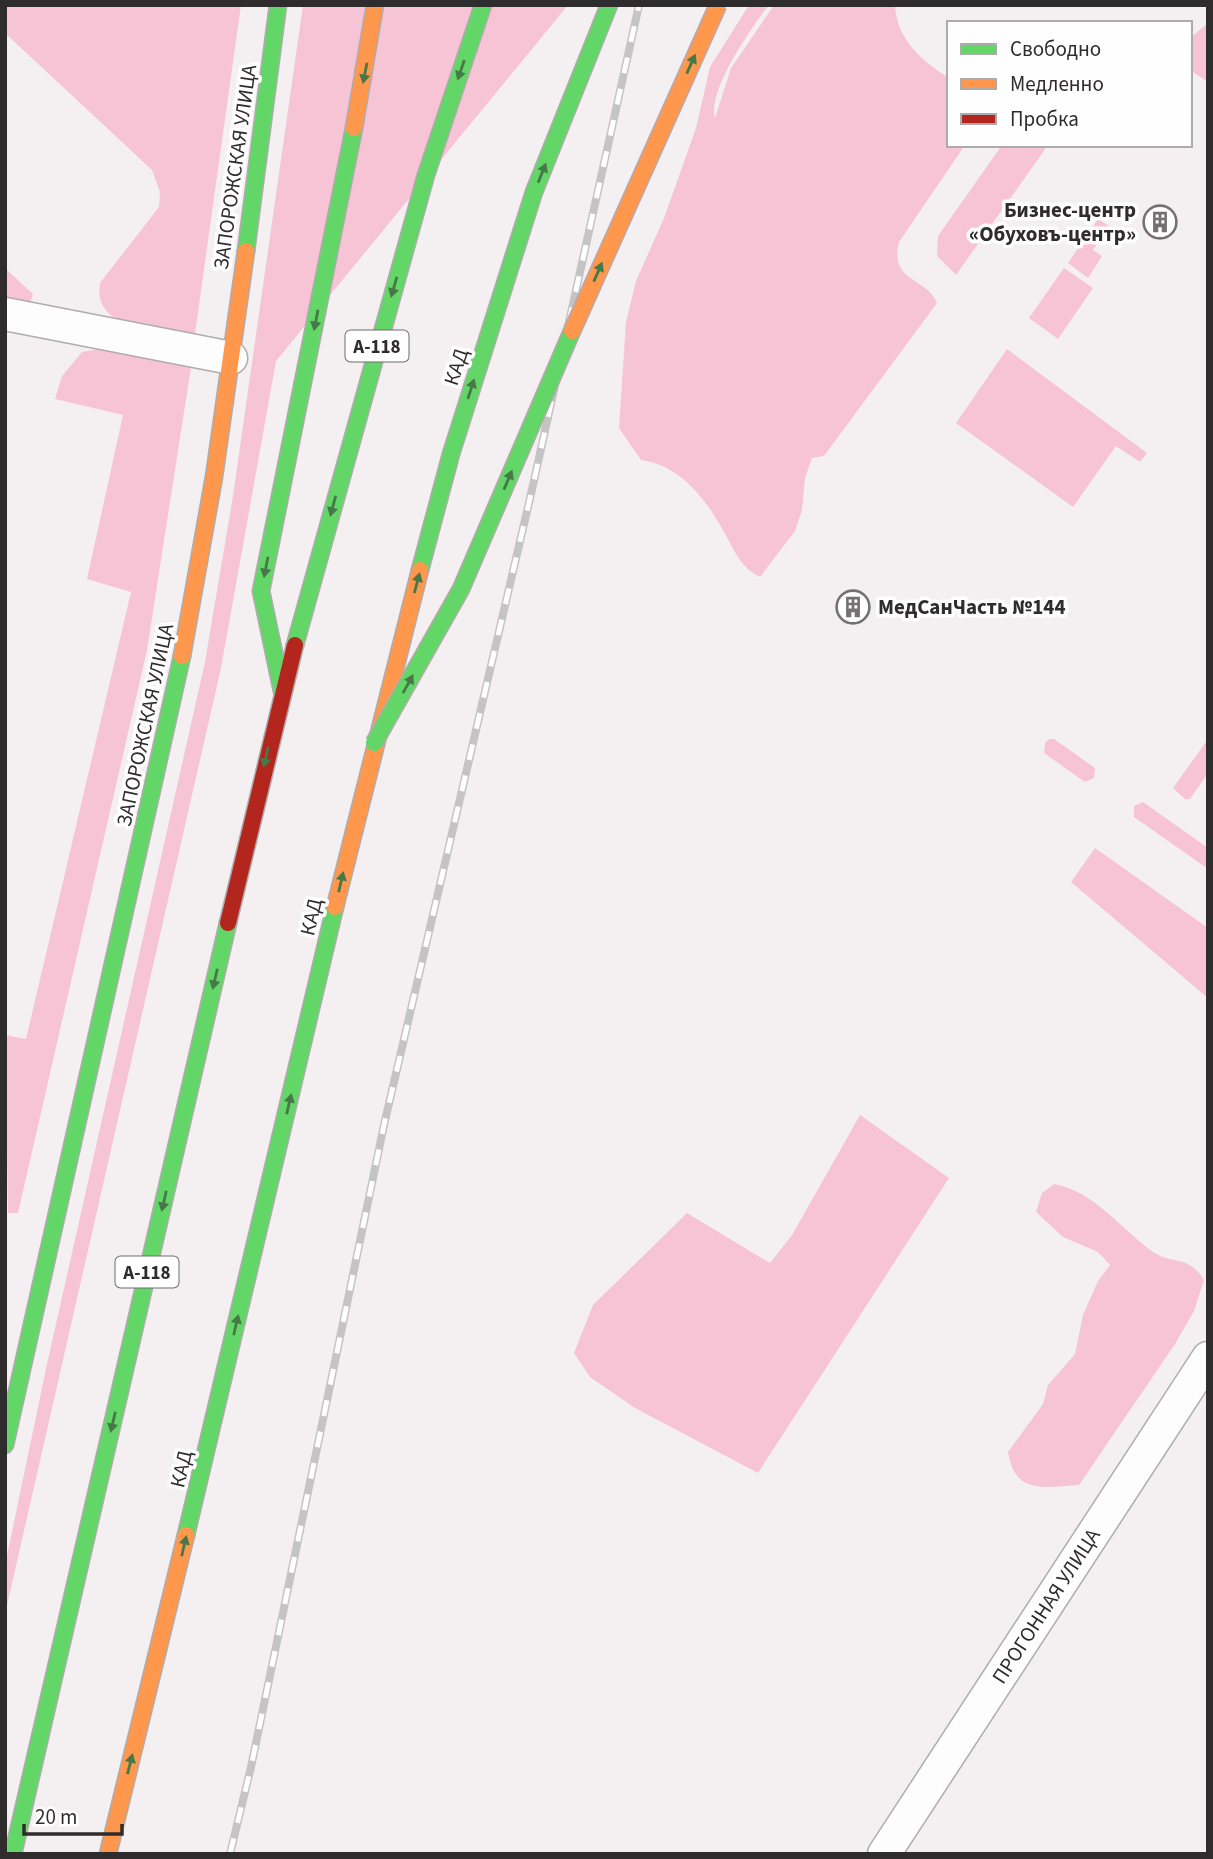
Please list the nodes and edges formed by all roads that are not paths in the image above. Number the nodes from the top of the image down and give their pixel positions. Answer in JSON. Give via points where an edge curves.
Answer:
{"nodes":[{"id":1,"x":278,"y":5,"type":"edge"},
{"id":2,"x":375,"y":5,"type":"edge"},
{"id":3,"x":483,"y":5,"type":"edge"},
{"id":4,"x":609,"y":5,"type":"edge"},
{"id":5,"x":718,"y":5,"type":"edge"},
{"id":6,"x":5,"y":314,"type":"edge"},
{"id":7,"x":230,"y":358,"type":"junction"},
{"id":8,"x":282,"y":691,"type":"junction"},
{"id":9,"x":374,"y":744,"type":"junction"},
{"id":10,"x":1208,"y":1358,"type":"edge"},
{"id":11,"x":5,"y":1445,"type":"edge"},
{"id":12,"x":13,"y":1854,"type":"edge"},
{"id":13,"x":108,"y":1854,"type":"edge"},
{"id":14,"x":884,"y":1854,"type":"edge"}],
"edges":[{"from":1,"to":7,"type":"main road","name":"ЗАПОРОЖСКАЯ УЛИЦА"},
{"from":2,"to":8,"type":"main road","one_way":true,"via":[[368,61],[261,591]]},
{"from":3,"to":8,"type":"main road","number":"А-118","one_way":true,"via":[[426,175]]},
{"from":9,"to":4,"type":"main road","name":"КАД","one_way":true,"bridge":true,"via":[[450,454],[534,192]]},
{"from":9,"to":5,"type":"main road","one_way":true,"bridge":true,"via":[[461,589]]},
{"from":6,"to":7,"type":"street"},
{"from":7,"to":11,"type":"main road","name":"ЗАПОРОЖСКАЯ УЛИЦА","via":[[187,631]]},
{"from":8,"to":12,"type":"main road","number":"А-118","one_way":true},
{"from":13,"to":9,"type":"main road","name":"КАД","one_way":true},
{"from":10,"to":14,"type":"street","name":"ПРОГОННАЯ УЛИЦА"}]}
